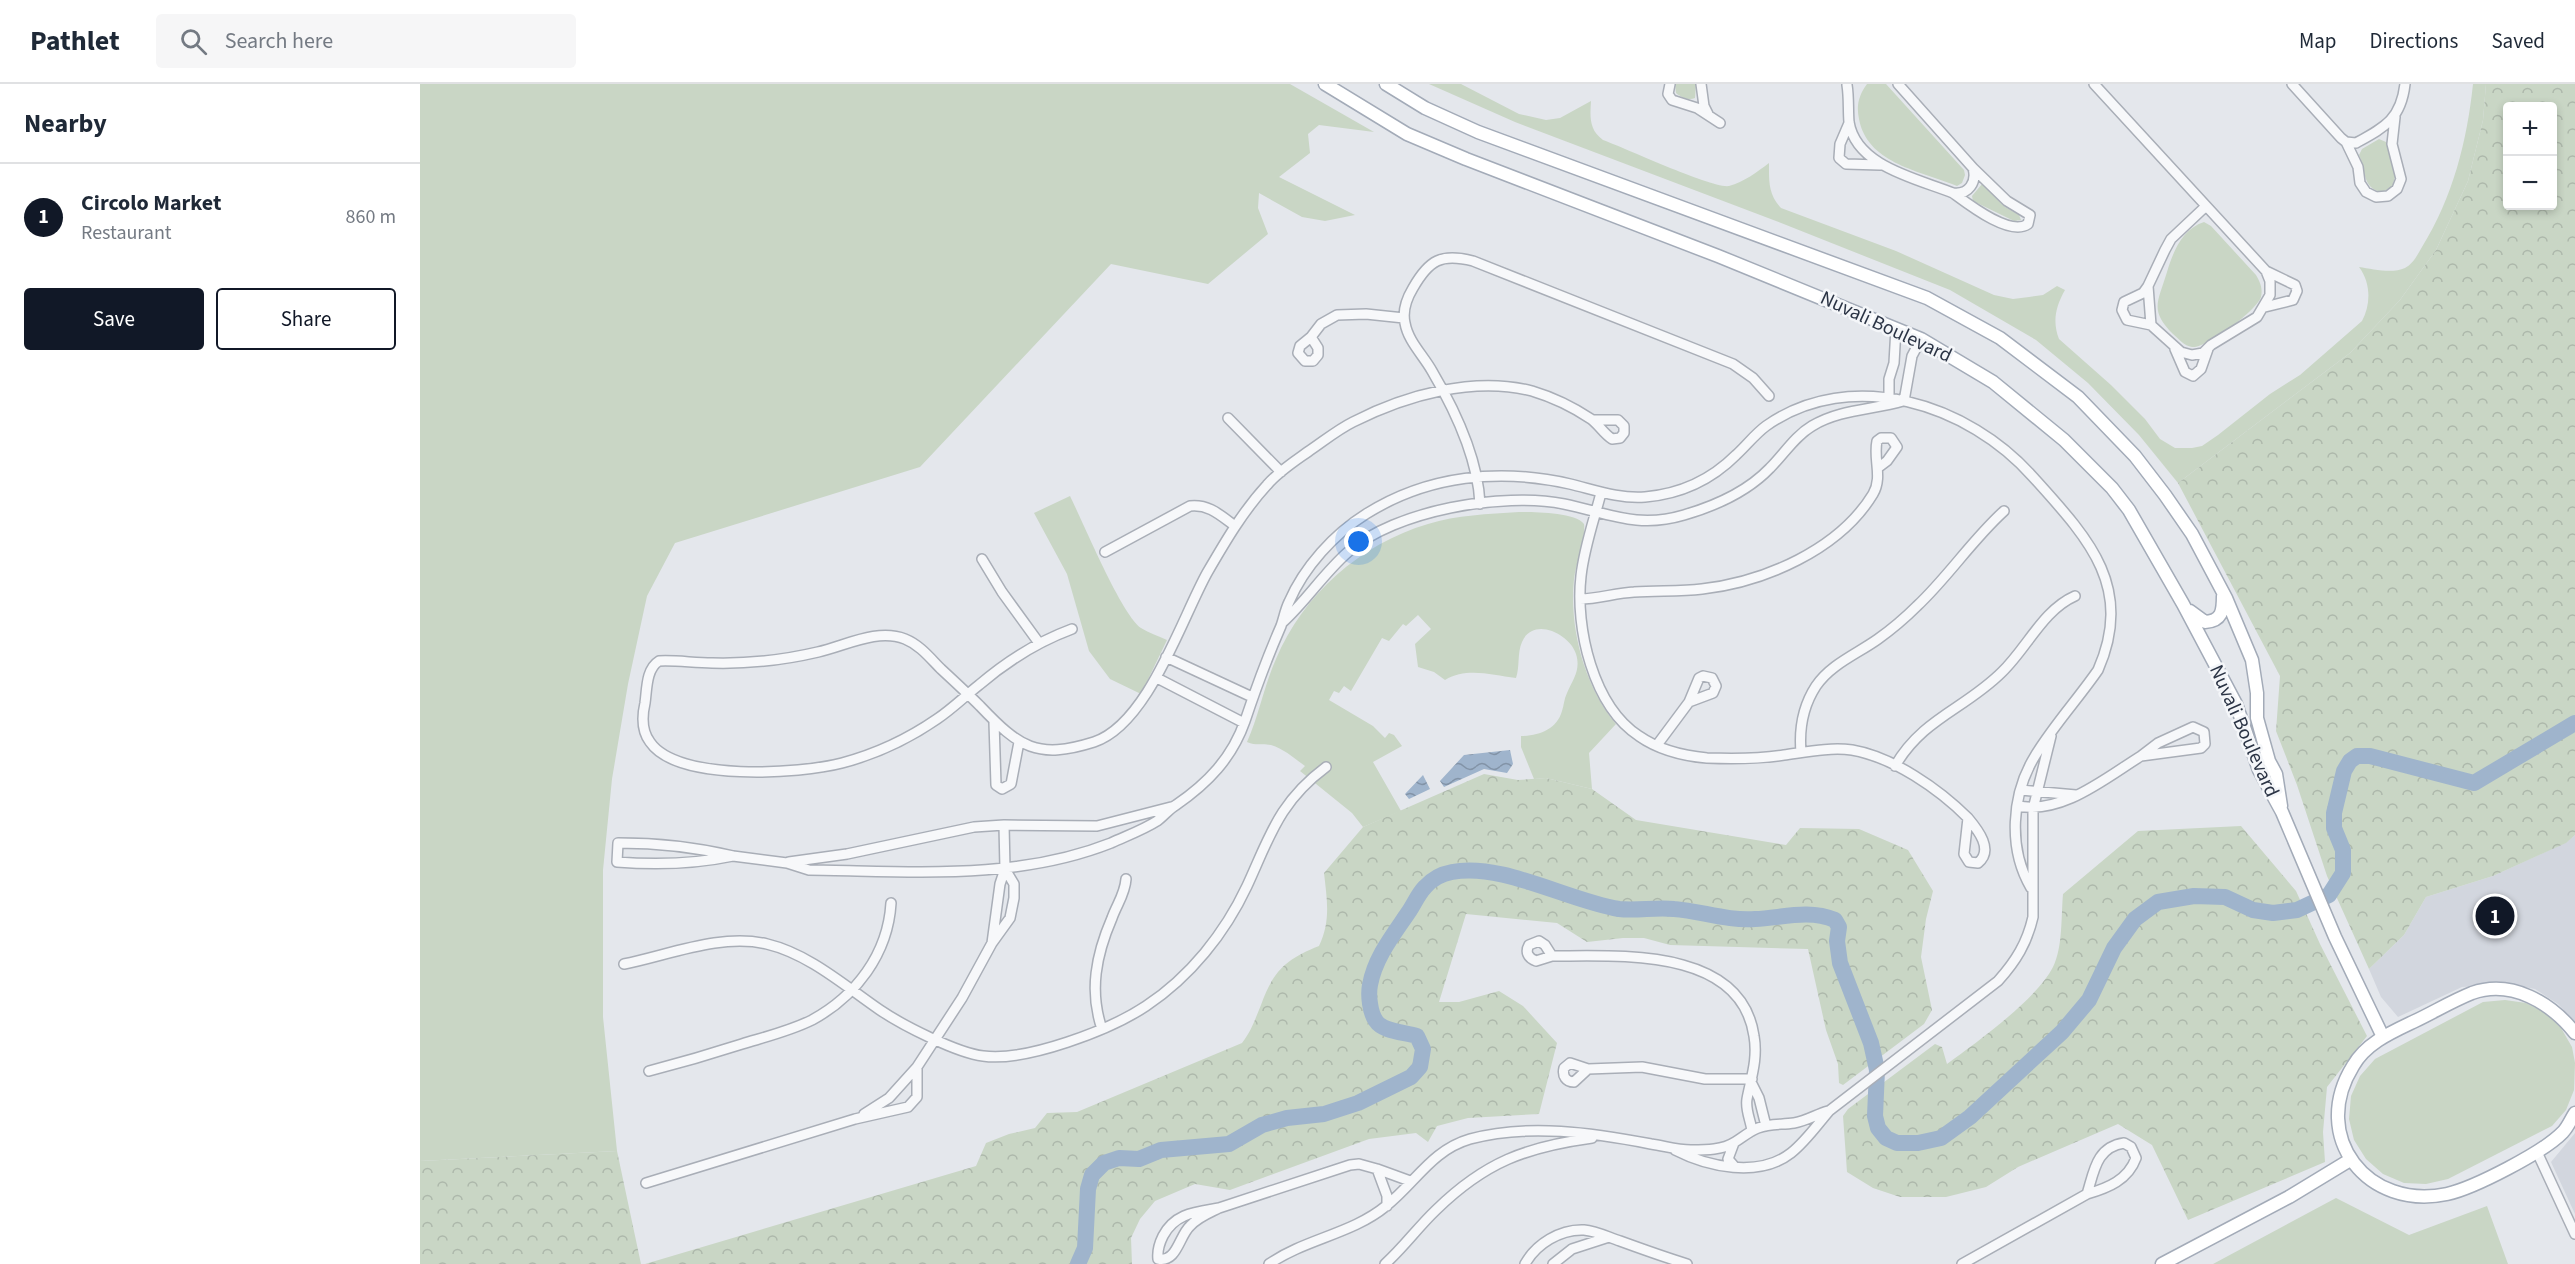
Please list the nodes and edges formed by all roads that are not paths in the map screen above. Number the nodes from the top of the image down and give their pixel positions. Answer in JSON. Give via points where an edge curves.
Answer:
{"nodes":[{"id":1,"x":1326,"y":84,"type":"edge"},
{"id":2,"x":1386,"y":84,"type":"edge"},
{"id":3,"x":1670,"y":84,"type":"edge"},
{"id":4,"x":1701,"y":84,"type":"edge"},
{"id":5,"x":1848,"y":84,"type":"edge"},
{"id":6,"x":1898,"y":84,"type":"edge"},
{"id":7,"x":2094,"y":84,"type":"edge"},
{"id":8,"x":2292,"y":84,"type":"edge"},
{"id":9,"x":2405,"y":84,"type":"edge"},
{"id":10,"x":1708,"y":114,"type":"junction"},
{"id":11,"x":2395,"y":117,"type":"junction"},
{"id":12,"x":1720,"y":123,"type":"dead end"},
{"id":13,"x":1850,"y":123,"type":"junction"},
{"id":14,"x":2346,"y":142,"type":"junction"},
{"id":15,"x":1882,"y":166,"type":"junction"},
{"id":16,"x":1973,"y":168,"type":"junction"},
{"id":17,"x":1953,"y":193,"type":"junction"},
{"id":18,"x":2205,"y":207,"type":"junction"},
{"id":19,"x":2266,"y":271,"type":"junction"},
{"id":20,"x":2148,"y":286,"type":"junction"},
{"id":21,"x":2262,"y":307,"type":"junction"},
{"id":22,"x":1404,"y":318,"type":"junction"},
{"id":23,"x":2151,"y":325,"type":"junction"},
{"id":24,"x":1896,"y":328,"type":"junction"},
{"id":25,"x":1311,"y":337,"type":"dead end"},
{"id":26,"x":1920,"y":339,"type":"junction"},
{"id":27,"x":2172,"y":344,"type":"junction"},
{"id":28,"x":2211,"y":345,"type":"junction"},
{"id":29,"x":1444,"y":391,"type":"junction"},
{"id":30,"x":1769,"y":396,"type":"dead end"},
{"id":31,"x":1889,"y":401,"type":"junction"},
{"id":32,"x":1904,"y":401,"type":"junction"},
{"id":33,"x":1228,"y":418,"type":"dead end"},
{"id":34,"x":1593,"y":420,"type":"dead end"},
{"id":35,"x":1879,"y":467,"type":"dead end"},
{"id":36,"x":1281,"y":472,"type":"junction"},
{"id":37,"x":1475,"y":476,"type":"junction"},
{"id":38,"x":1601,"y":493,"type":"junction"},
{"id":39,"x":1480,"y":504,"type":"junction"},
{"id":40,"x":2004,"y":511,"type":"dead end"},
{"id":41,"x":1596,"y":513,"type":"junction"},
{"id":42,"x":1235,"y":526,"type":"junction"},
{"id":43,"x":1105,"y":552,"type":"dead end"},
{"id":44,"x":982,"y":558,"type":"dead end"},
{"id":45,"x":2223,"y":593,"type":"junction"},
{"id":46,"x":2075,"y":596,"type":"dead end"},
{"id":47,"x":1580,"y":599,"type":"junction"},
{"id":48,"x":2183,"y":604,"type":"junction"},
{"id":49,"x":1283,"y":622,"type":"junction"},
{"id":50,"x":1072,"y":629,"type":"dead end"},
{"id":51,"x":1039,"y":643,"type":"junction"},
{"id":52,"x":1166,"y":657,"type":"junction"},
{"id":53,"x":1157,"y":678,"type":"junction"},
{"id":54,"x":968,"y":694,"type":"junction"},
{"id":55,"x":1252,"y":697,"type":"junction"},
{"id":56,"x":1689,"y":702,"type":"dead end"},
{"id":57,"x":994,"y":722,"type":"junction"},
{"id":58,"x":1244,"y":723,"type":"junction"},
{"id":59,"x":2052,"y":734,"type":"junction"},
{"id":60,"x":1019,"y":742,"type":"junction"},
{"id":61,"x":1657,"y":745,"type":"junction"},
{"id":62,"x":1801,"y":752,"type":"junction"},
{"id":63,"x":2141,"y":756,"type":"junction"},
{"id":64,"x":1895,"y":766,"type":"junction"},
{"id":65,"x":1326,"y":767,"type":"dead end"},
{"id":66,"x":2021,"y":790,"type":"junction"},
{"id":67,"x":2036,"y":793,"type":"junction"},
{"id":68,"x":2076,"y":795,"type":"junction"},
{"id":69,"x":2018,"y":806,"type":"junction"},
{"id":70,"x":1173,"y":807,"type":"junction"},
{"id":71,"x":2033,"y":809,"type":"junction"},
{"id":72,"x":2282,"y":812,"type":"junction"},
{"id":73,"x":1968,"y":818,"type":"dead end"},
{"id":74,"x":1004,"y":825,"type":"junction"},
{"id":75,"x":733,"y":856,"type":"junction"},
{"id":76,"x":787,"y":863,"type":"junction"},
{"id":77,"x":1005,"y":869,"type":"junction"},
{"id":78,"x":1126,"y":879,"type":"dead end"},
{"id":79,"x":2031,"y":888,"type":"junction"},
{"id":80,"x":891,"y":903,"type":"dead end"},
{"id":81,"x":992,"y":943,"type":"junction"},
{"id":82,"x":1552,"y":956,"type":"dead end"},
{"id":83,"x":624,"y":964,"type":"dead end"},
{"id":84,"x":852,"y":989,"type":"junction"},
{"id":85,"x":1102,"y":1029,"type":"junction"},
{"id":86,"x":2575,"y":1033,"type":"edge"},
{"id":87,"x":2383,"y":1037,"type":"junction"},
{"id":88,"x":936,"y":1038,"type":"junction"},
{"id":89,"x":917,"y":1067,"type":"junction"},
{"id":90,"x":1588,"y":1069,"type":"dead end"},
{"id":91,"x":648,"y":1071,"type":"dead end"},
{"id":92,"x":1752,"y":1081,"type":"junction"},
{"id":93,"x":1829,"y":1111,"type":"junction"},
{"id":94,"x":2575,"y":1113,"type":"edge"},
{"id":95,"x":855,"y":1119,"type":"junction"},
{"id":96,"x":1793,"y":1123,"type":"junction"},
{"id":97,"x":1766,"y":1126,"type":"junction"},
{"id":98,"x":1752,"y":1131,"type":"junction"},
{"id":99,"x":1603,"y":1136,"type":"junction"},
{"id":100,"x":1734,"y":1143,"type":"junction"},
{"id":101,"x":1800,"y":1145,"type":"junction"},
{"id":102,"x":1675,"y":1149,"type":"junction"},
{"id":103,"x":2537,"y":1152,"type":"junction"},
{"id":104,"x":2350,"y":1160,"type":"junction"},
{"id":105,"x":1734,"y":1166,"type":"junction"},
{"id":106,"x":1377,"y":1169,"type":"junction"},
{"id":107,"x":1410,"y":1182,"type":"junction"},
{"id":108,"x":646,"y":1183,"type":"dead end"},
{"id":109,"x":2087,"y":1194,"type":"junction"},
{"id":110,"x":1388,"y":1206,"type":"junction"},
{"id":111,"x":1219,"y":1208,"type":"junction"},
{"id":112,"x":2575,"y":1234,"type":"edge"},
{"id":113,"x":1608,"y":1237,"type":"junction"},
{"id":114,"x":1656,"y":1259,"type":"edge"},
{"id":115,"x":1269,"y":1264,"type":"edge"},
{"id":116,"x":1385,"y":1264,"type":"edge"},
{"id":117,"x":1525,"y":1264,"type":"edge"},
{"id":118,"x":1553,"y":1264,"type":"edge"},
{"id":119,"x":1687,"y":1264,"type":"edge"},
{"id":120,"x":1962,"y":1264,"type":"edge"},
{"id":121,"x":2162,"y":1264,"type":"edge"}],
"edges":[{"from":1,"to":24,"type":"main road","name":"Nuvali Boulevard","via":[[1407,134]]},
{"from":2,"to":45,"type":"main road","name":"Nuvali Boulevard","via":[[1425,108],[1478,132],[1927,298],[2000,338],[2078,397],[2135,456],[2192,534]]},
{"from":3,"to":10,"type":"street","via":[[1668,94],[1672,100]]},
{"from":4,"to":10,"type":"street"},
{"from":5,"to":13,"type":"street"},
{"from":6,"to":16,"type":"street"},
{"from":7,"to":18,"type":"street"},
{"from":8,"to":14,"type":"street"},
{"from":9,"to":11,"type":"street"},
{"from":10,"to":12,"type":"street"},
{"from":11,"to":14,"type":"street","via":[[2383,129],[2356,143]]},
{"from":11,"to":14,"type":"street","via":[[2392,144],[2401,179],[2388,196],[2376,197],[2366,192]]},
{"from":13,"to":15,"type":"street","via":[[1861,148]]},
{"from":13,"to":15,"type":"street","via":[[1838,151],[1841,161]]},
{"from":15,"to":17,"type":"street"},
{"from":16,"to":17,"type":"street","via":[[1972,185],[1965,192]]},
{"from":16,"to":17,"type":"street","via":[[2007,201],[2028,212],[2028,224],[2011,227]]},
{"from":18,"to":19,"type":"street"},
{"from":18,"to":20,"type":"street","via":[[2171,239]]},
{"from":19,"to":21,"type":"street","via":[[2270,295]]},
{"from":19,"to":21,"type":"street","via":[[2295,285],[2297,295],[2293,300]]},
{"from":20,"to":23,"type":"street"},
{"from":20,"to":23,"type":"street","via":[[2124,302],[2122,310],[2127,320]]},
{"from":21,"to":28,"type":"street","via":[[2257,317]]},
{"from":22,"to":25,"type":"street","via":[[1337,315]]},
{"from":22,"to":29,"type":"street","via":[[1409,337]]},
{"from":22,"to":30,"type":"street","via":[[1419,275],[1436,262],[1459,258],[1733,364]]},
{"from":23,"to":27,"type":"street"},
{"from":24,"to":26,"type":"main road","name":"Nuvali Boulevard"},
{"from":24,"to":31,"type":"street"},
{"from":26,"to":32,"type":"street","via":[[1912,356]]},
{"from":26,"to":48,"type":"main road","name":"Nuvali Boulevard","via":[[2024,405],[2112,488],[2151,545]]},
{"from":27,"to":28,"type":"street","via":[[2192,356]]},
{"from":27,"to":28,"type":"street","via":[[2185,372],[2193,376],[2201,369]]},
{"from":29,"to":34,"type":"street","via":[[1490,386],[1530,391]]},
{"from":29,"to":36,"type":"street","via":[[1400,402],[1354,421]]},
{"from":29,"to":37,"type":"street","via":[[1465,437]]},
{"from":31,"to":32,"type":"street"},
{"from":31,"to":38,"type":"street","via":[[1849,396],[1793,411],[1761,429],[1721,469],[1678,491],[1645,497]]},
{"from":31,"to":41,"type":"street","via":[[1839,414],[1810,427],[1757,480],[1700,510],[1653,522]]},
{"from":32,"to":59,"type":"street","via":[[1957,419],[2007,450],[2054,501],[2100,563],[2111,599],[2108,645],[2098,670]]},
{"from":33,"to":36,"type":"street"},
{"from":35,"to":47,"type":"street","via":[[1874,493],[1852,520],[1811,552],[1777,569],[1722,586]]},
{"from":36,"to":42,"type":"street"},
{"from":37,"to":38,"type":"street","via":[[1493,474],[1566,483]]},
{"from":37,"to":39,"type":"street"},
{"from":37,"to":49,"type":"street","via":[[1418,489],[1363,516],[1332,541],[1308,569],[1288,603]]},
{"from":38,"to":41,"type":"street"},
{"from":39,"to":41,"type":"street","via":[[1548,502]]},
{"from":39,"to":49,"type":"street","via":[[1411,518],[1362,541]]},
{"from":40,"to":62,"type":"street","via":[[1918,606],[1824,676],[1803,717]]},
{"from":41,"to":47,"type":"street","via":[[1583,558]]},
{"from":42,"to":43,"type":"street","via":[[1212,508],[1190,506]]},
{"from":42,"to":52,"type":"street"},
{"from":44,"to":51,"type":"street"},
{"from":45,"to":48,"type":"main road","via":[[2222,610],[2215,622],[2196,617]]},
{"from":45,"to":72,"type":"main road","name":"Nuvali Boulevard","via":[[2253,660],[2257,718],[2276,774]]},
{"from":46,"to":64,"type":"street","via":[[2047,617],[2016,658],[1989,685],[1921,731]]},
{"from":47,"to":61,"type":"street","via":[[1588,656],[1607,702],[1627,727]]},
{"from":48,"to":72,"type":"main road","name":"Nuvali Boulevard","via":[[2236,704],[2259,770]]},
{"from":49,"to":55,"type":"street"},
{"from":50,"to":51,"type":"street"},
{"from":51,"to":54,"type":"street"},
{"from":52,"to":53,"type":"street"},
{"from":52,"to":55,"type":"street"},
{"from":53,"to":58,"type":"street"},
{"from":53,"to":60,"type":"street","via":[[1124,723],[1102,738],[1059,751]]},
{"from":54,"to":54,"type":"street","via":[[915,644],[880,635],[769,661],[659,661],[650,671],[643,721],[646,735],[659,752],[695,766],[732,771],[801,770],[858,759],[900,742]]},
{"from":54,"to":57,"type":"street"},
{"from":55,"to":58,"type":"street"},
{"from":56,"to":61,"type":"street"},
{"from":57,"to":60,"type":"street"},
{"from":57,"to":60,"type":"street","via":[[999,788],[1011,784]]},
{"from":58,"to":70,"type":"street","via":[[1233,748],[1213,775]]},
{"from":59,"to":66,"type":"street","via":[[2035,755]]},
{"from":59,"to":67,"type":"street"},
{"from":61,"to":62,"type":"street","via":[[1674,753],[1709,758],[1760,758]]},
{"from":62,"to":64,"type":"street","via":[[1852,750]]},
{"from":63,"to":63,"type":"street","via":[[2196,750],[2205,744],[2204,732],[2187,728]]},
{"from":63,"to":68,"type":"street"},
{"from":64,"to":73,"type":"street","via":[[1937,790]]},
{"from":65,"to":85,"type":"street","via":[[1309,780],[1284,810],[1214,942],[1167,990],[1145,1007]]},
{"from":66,"to":67,"type":"street"},
{"from":66,"to":69,"type":"street"},
{"from":67,"to":68,"type":"street"},
{"from":67,"to":71,"type":"street"},
{"from":68,"to":71,"type":"street","via":[[2054,806]]},
{"from":69,"to":71,"type":"street"},
{"from":69,"to":79,"type":"street","via":[[2019,866]]},
{"from":70,"to":74,"type":"street","via":[[1097,826]]},
{"from":70,"to":77,"type":"street","via":[[1156,822],[1106,845]]},
{"from":71,"to":79,"type":"street"},
{"from":72,"to":87,"type":"main road","name":"Nuvali Boulevard"},
{"from":74,"to":76,"type":"street","via":[[974,827]]},
{"from":74,"to":77,"type":"street"},
{"from":75,"to":75,"type":"street","via":[[708,850],[618,843],[616,862],[707,861]]},
{"from":75,"to":76,"type":"street"},
{"from":76,"to":77,"type":"street","via":[[809,870]]},
{"from":77,"to":81,"type":"street"},
{"from":77,"to":81,"type":"street","via":[[1014,884],[1013,907]]},
{"from":78,"to":85,"type":"street","via":[[1096,970],[1095,998]]},
{"from":79,"to":93,"type":"street","via":[[2030,930],[2007,971],[1974,1001]]},
{"from":80,"to":84,"type":"street","via":[[878,954]]},
{"from":81,"to":88,"type":"street"},
{"from":82,"to":92,"type":"street","via":[[1648,958],[1706,972],[1740,1000],[1753,1029],[1756,1056]]},
{"from":83,"to":84,"type":"street","via":[[717,943],[752,942],[790,953]]},
{"from":84,"to":88,"type":"street","via":[[883,1012]]},
{"from":84,"to":91,"type":"street","via":[[824,1012],[796,1027]]},
{"from":85,"to":88,"type":"street","via":[[1044,1048],[994,1056],[971,1054]]},
{"from":86,"to":87,"type":"main road","via":[[2547,1004],[2526,994],[2501,990],[2474,993]]},
{"from":87,"to":104,"type":"main road","via":[[2354,1063],[2340,1091],[2339,1128]]},
{"from":88,"to":89,"type":"street"},
{"from":89,"to":95,"type":"street","via":[[889,1098]]},
{"from":89,"to":95,"type":"street","via":[[918,1092],[913,1104]]},
{"from":90,"to":92,"type":"street","via":[[1642,1068]]},
{"from":92,"to":97,"type":"street"},
{"from":92,"to":98,"type":"street","via":[[1747,1100]]},
{"from":93,"to":96,"type":"street"},
{"from":93,"to":101,"type":"street"},
{"from":94,"to":103,"type":"main road","via":[[2563,1131]]},
{"from":95,"to":108,"type":"street"},
{"from":96,"to":97,"type":"street"},
{"from":96,"to":101,"type":"street","via":[[1802,1130]]},
{"from":97,"to":98,"type":"street"},
{"from":98,"to":100,"type":"street"},
{"from":99,"to":102,"type":"street"},
{"from":99,"to":107,"type":"street","via":[[1526,1132],[1473,1139],[1436,1155]]},
{"from":99,"to":116,"type":"street","via":[[1553,1143],[1488,1169],[1452,1195]]},
{"from":100,"to":102,"type":"street","via":[[1718,1149]]},
{"from":100,"to":105,"type":"street","via":[[1728,1159]]},
{"from":101,"to":105,"type":"street","via":[[1770,1164]]},
{"from":102,"to":105,"type":"street","via":[[1703,1162]]},
{"from":103,"to":104,"type":"main road","via":[[2450,1194],[2426,1198],[2397,1194],[2378,1186]]},
{"from":103,"to":112,"type":"street"},
{"from":104,"to":121,"type":"main road"},
{"from":106,"to":107,"type":"street"},
{"from":106,"to":110,"type":"street"},
{"from":106,"to":111,"type":"street","via":[[1350,1165]]},
{"from":107,"to":110,"type":"street"},
{"from":109,"to":109,"type":"street","via":[[2112,1186],[2126,1175],[2136,1158],[2131,1147],[2116,1144],[2100,1155]]},
{"from":109,"to":120,"type":"street"},
{"from":110,"to":115,"type":"street"},
{"from":111,"to":111,"type":"street","via":[[1186,1214],[1174,1221],[1160,1243],[1158,1259],[1171,1256],[1191,1224]]},
{"from":113,"to":114,"type":"street"},
{"from":113,"to":117,"type":"street","via":[[1581,1230],[1558,1235],[1534,1250]]},
{"from":113,"to":118,"type":"street","via":[[1572,1248]]},
{"from":114,"to":119,"type":"street"}]}
